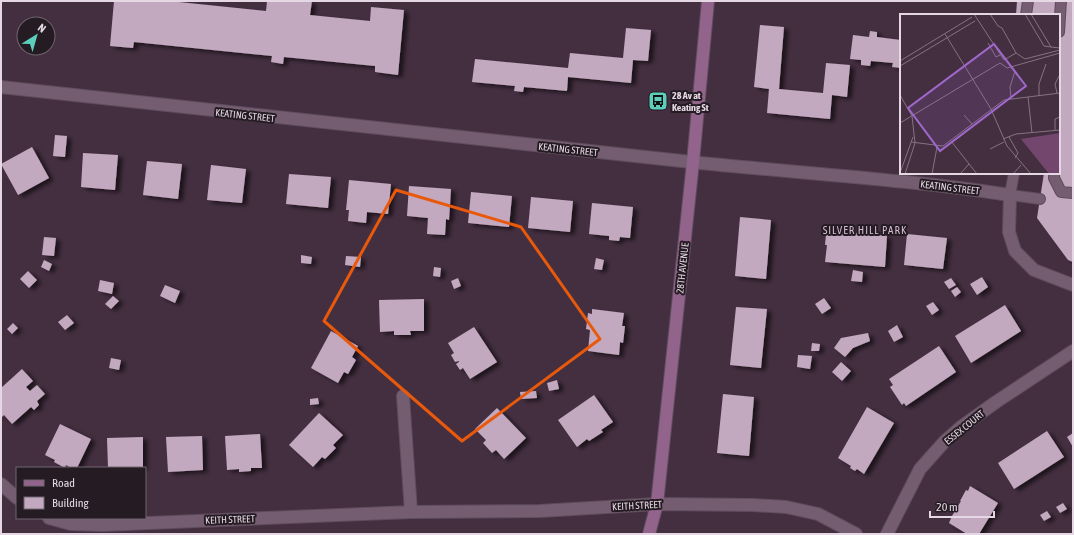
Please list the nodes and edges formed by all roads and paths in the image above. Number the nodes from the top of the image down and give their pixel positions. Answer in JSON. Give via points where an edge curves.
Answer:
{"nodes":[{"id":1,"x":708,"y":1,"type":"edge"},
{"id":2,"x":1028,"y":1,"type":"edge"},
{"id":3,"x":1061,"y":1,"type":"edge"},
{"id":4,"x":1026,"y":14,"type":"edge"},
{"id":5,"x":1060,"y":16,"type":"edge"},
{"id":6,"x":1,"y":87,"type":"edge"},
{"id":7,"x":693,"y":162,"type":"junction"},
{"id":8,"x":1014,"y":174,"type":"edge"},
{"id":9,"x":1054,"y":174,"type":"edge"},
{"id":10,"x":1073,"y":193,"type":"edge"},
{"id":11,"x":1010,"y":195,"type":"junction"},
{"id":12,"x":1040,"y":199,"type":"dead end"},
{"id":13,"x":1073,"y":285,"type":"edge"},
{"id":14,"x":1073,"y":351,"type":"edge"},
{"id":15,"x":403,"y":396,"type":"dead end"},
{"id":16,"x":1,"y":484,"type":"edge"},
{"id":17,"x":16,"y":497,"type":"edge"},
{"id":18,"x":657,"y":504,"type":"junction"},
{"id":19,"x":411,"y":512,"type":"junction"},
{"id":20,"x":53,"y":519,"type":"edge"},
{"id":21,"x":141,"y":528,"type":"edge"},
{"id":22,"x":854,"y":533,"type":"edge"},
{"id":23,"x":649,"y":534,"type":"edge"},
{"id":24,"x":887,"y":534,"type":"edge"}],
"edges":[{"from":1,"to":7,"type":"street","name":"28TH AVENUE"},
{"from":2,"to":4,"type":"lane"},
{"from":3,"to":5,"type":"lane"},
{"from":6,"to":7,"type":"street","name":"KEATING STREET"},
{"from":7,"to":11,"type":"street","name":"KEATING STREET","via":[[963,188]]},
{"from":7,"to":18,"type":"street","name":"28TH AVENUE"},
{"from":8,"to":11,"type":"lane"},
{"from":9,"to":10,"type":"lane","via":[[1061,192]]},
{"from":11,"to":12,"type":"lane"},
{"from":11,"to":13,"type":"street","via":[[1009,232],[1016,251],[1034,270]]},
{"from":14,"to":24,"type":"street","name":"ESSEX COURT","via":[[996,402],[945,441],[920,469]]},
{"from":15,"to":19,"type":"street"},
{"from":16,"to":17,"type":"street"},
{"from":18,"to":19,"type":"street","name":"KEITH STREET","via":[[540,511]]},
{"from":18,"to":22,"type":"street","name":"KEITH STREET","via":[[786,507],[818,514]]},
{"from":18,"to":23,"type":"street","name":"28TH AVENUE"},
{"from":19,"to":21,"type":"street","name":"KEITH STREET"},
{"from":20,"to":21,"type":"street","name":"KEITH STREET","via":[[71,524]]}]}
